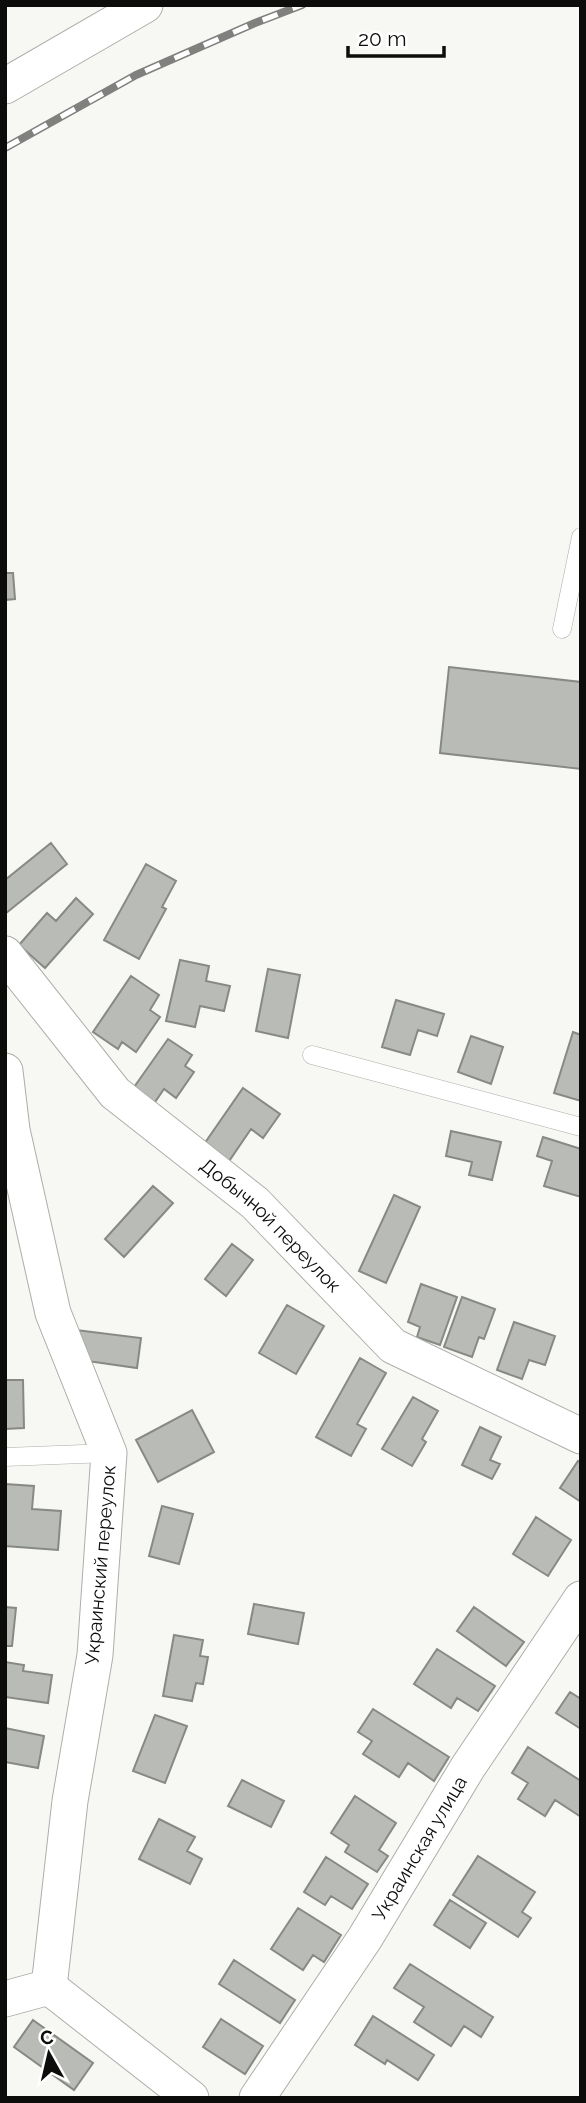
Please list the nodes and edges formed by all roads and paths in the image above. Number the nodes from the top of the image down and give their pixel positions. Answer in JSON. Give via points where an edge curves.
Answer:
{"nodes":[{"id":1,"x":145,"y":5,"type":"edge"},
{"id":2,"x":5,"y":86,"type":"edge"},
{"id":3,"x":581,"y":537,"type":"edge"},
{"id":4,"x":562,"y":629,"type":"dead end"},
{"id":5,"x":5,"y":954,"type":"edge"},
{"id":6,"x":312,"y":1055,"type":"dead end"},
{"id":7,"x":5,"y":1071,"type":"edge"},
{"id":8,"x":581,"y":1126,"type":"edge"},
{"id":9,"x":581,"y":1436,"type":"edge"},
{"id":10,"x":109,"y":1453,"type":"junction"},
{"id":11,"x":5,"y":1457,"type":"edge"},
{"id":12,"x":581,"y":1599,"type":"edge"},
{"id":13,"x":49,"y":1987,"type":"junction"},
{"id":14,"x":5,"y":1999,"type":"edge"},
{"id":15,"x":191,"y":2098,"type":"edge"},
{"id":16,"x":257,"y":2098,"type":"edge"}],
"edges":[{"from":1,"to":2,"type":"street"},
{"from":3,"to":4,"type":"lane"},
{"from":5,"to":9,"type":"street","name":"Добычной переулок","via":[[115,1093],[255,1203],[393,1346]]},
{"from":6,"to":8,"type":"lane"},
{"from":7,"to":10,"type":"street","name":"Украинский переулок","via":[[12,1130],[53,1313]]},
{"from":10,"to":11,"type":"lane"},
{"from":10,"to":13,"type":"street","name":"Украинский переулок","via":[[95,1655],[70,1801]]},
{"from":12,"to":16,"type":"street","name":"Украинская улица"},
{"from":13,"to":14,"type":"street"},
{"from":13,"to":15,"type":"street"}]}
